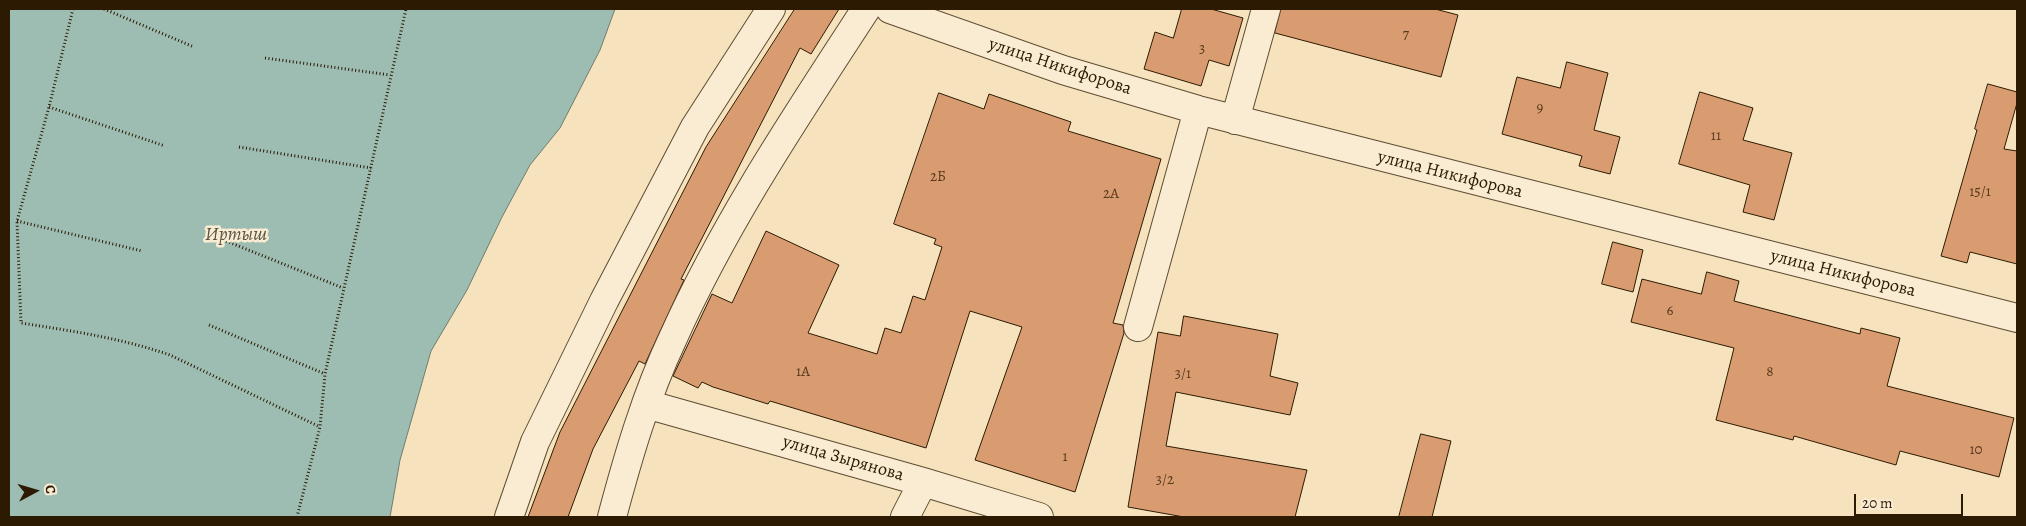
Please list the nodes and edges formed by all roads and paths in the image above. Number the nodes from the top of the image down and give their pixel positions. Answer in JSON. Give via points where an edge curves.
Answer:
{"nodes":[{"id":1,"x":73,"y":9,"type":"edge"},
{"id":2,"x":104,"y":9,"type":"edge"},
{"id":3,"x":406,"y":9,"type":"edge"},
{"id":4,"x":771,"y":9,"type":"edge"},
{"id":5,"x":866,"y":9,"type":"edge"},
{"id":6,"x":890,"y":9,"type":"edge"},
{"id":7,"x":1266,"y":9,"type":"edge"},
{"id":8,"x":194,"y":47,"type":"dead end"},
{"id":9,"x":265,"y":58,"type":"dead end"},
{"id":10,"x":390,"y":75,"type":"junction"},
{"id":11,"x":49,"y":107,"type":"junction"},
{"id":12,"x":1198,"y":110,"type":"junction"},
{"id":13,"x":1235,"y":120,"type":"junction"},
{"id":14,"x":165,"y":146,"type":"dead end"},
{"id":15,"x":239,"y":147,"type":"dead end"},
{"id":16,"x":371,"y":168,"type":"junction"},
{"id":17,"x":17,"y":221,"type":"junction"},
{"id":18,"x":226,"y":241,"type":"dead end"},
{"id":19,"x":142,"y":251,"type":"dead end"},
{"id":20,"x":343,"y":288,"type":"junction"},
{"id":21,"x":2017,"y":318,"type":"edge"},
{"id":22,"x":209,"y":325,"type":"dead end"},
{"id":23,"x":1138,"y":327,"type":"dead end"},
{"id":24,"x":325,"y":374,"type":"junction"},
{"id":25,"x":646,"y":404,"type":"junction"},
{"id":26,"x":320,"y":427,"type":"junction"},
{"id":27,"x":922,"y":482,"type":"junction"},
{"id":28,"x":297,"y":517,"type":"edge"},
{"id":29,"x":508,"y":517,"type":"edge"},
{"id":30,"x":612,"y":517,"type":"edge"},
{"id":31,"x":905,"y":517,"type":"edge"},
{"id":32,"x":1039,"y":517,"type":"edge"}],
"edges":[{"from":1,"to":11,"type":"path"},
{"from":2,"to":8,"type":"path"},
{"from":3,"to":10,"type":"path"},
{"from":4,"to":29,"type":"street","via":[[695,127],[604,301],[535,442]]},
{"from":5,"to":25,"type":"street","via":[[786,132],[718,251],[673,338]]},
{"from":6,"to":12,"type":"street","name":"улица Никифорова","via":[[1062,70]]},
{"from":7,"to":13,"type":"street"},
{"from":9,"to":10,"type":"path"},
{"from":10,"to":16,"type":"path"},
{"from":11,"to":14,"type":"path"},
{"from":11,"to":17,"type":"path"},
{"from":12,"to":13,"type":"street","name":"улица Никифорова"},
{"from":12,"to":23,"type":"street"},
{"from":13,"to":21,"type":"street","name":"улица Никифорова"},
{"from":15,"to":16,"type":"path"},
{"from":16,"to":20,"type":"path"},
{"from":17,"to":19,"type":"path"},
{"from":17,"to":26,"type":"path","via":[[21,323],[147,347]]},
{"from":18,"to":20,"type":"path"},
{"from":20,"to":24,"type":"path"},
{"from":22,"to":24,"type":"path"},
{"from":24,"to":26,"type":"path"},
{"from":25,"to":27,"type":"street","name":"улица Зырянова"},
{"from":25,"to":30,"type":"street"},
{"from":26,"to":28,"type":"path"},
{"from":27,"to":31,"type":"street"},
{"from":27,"to":32,"type":"street","name":"улица Зырянова"}]}
